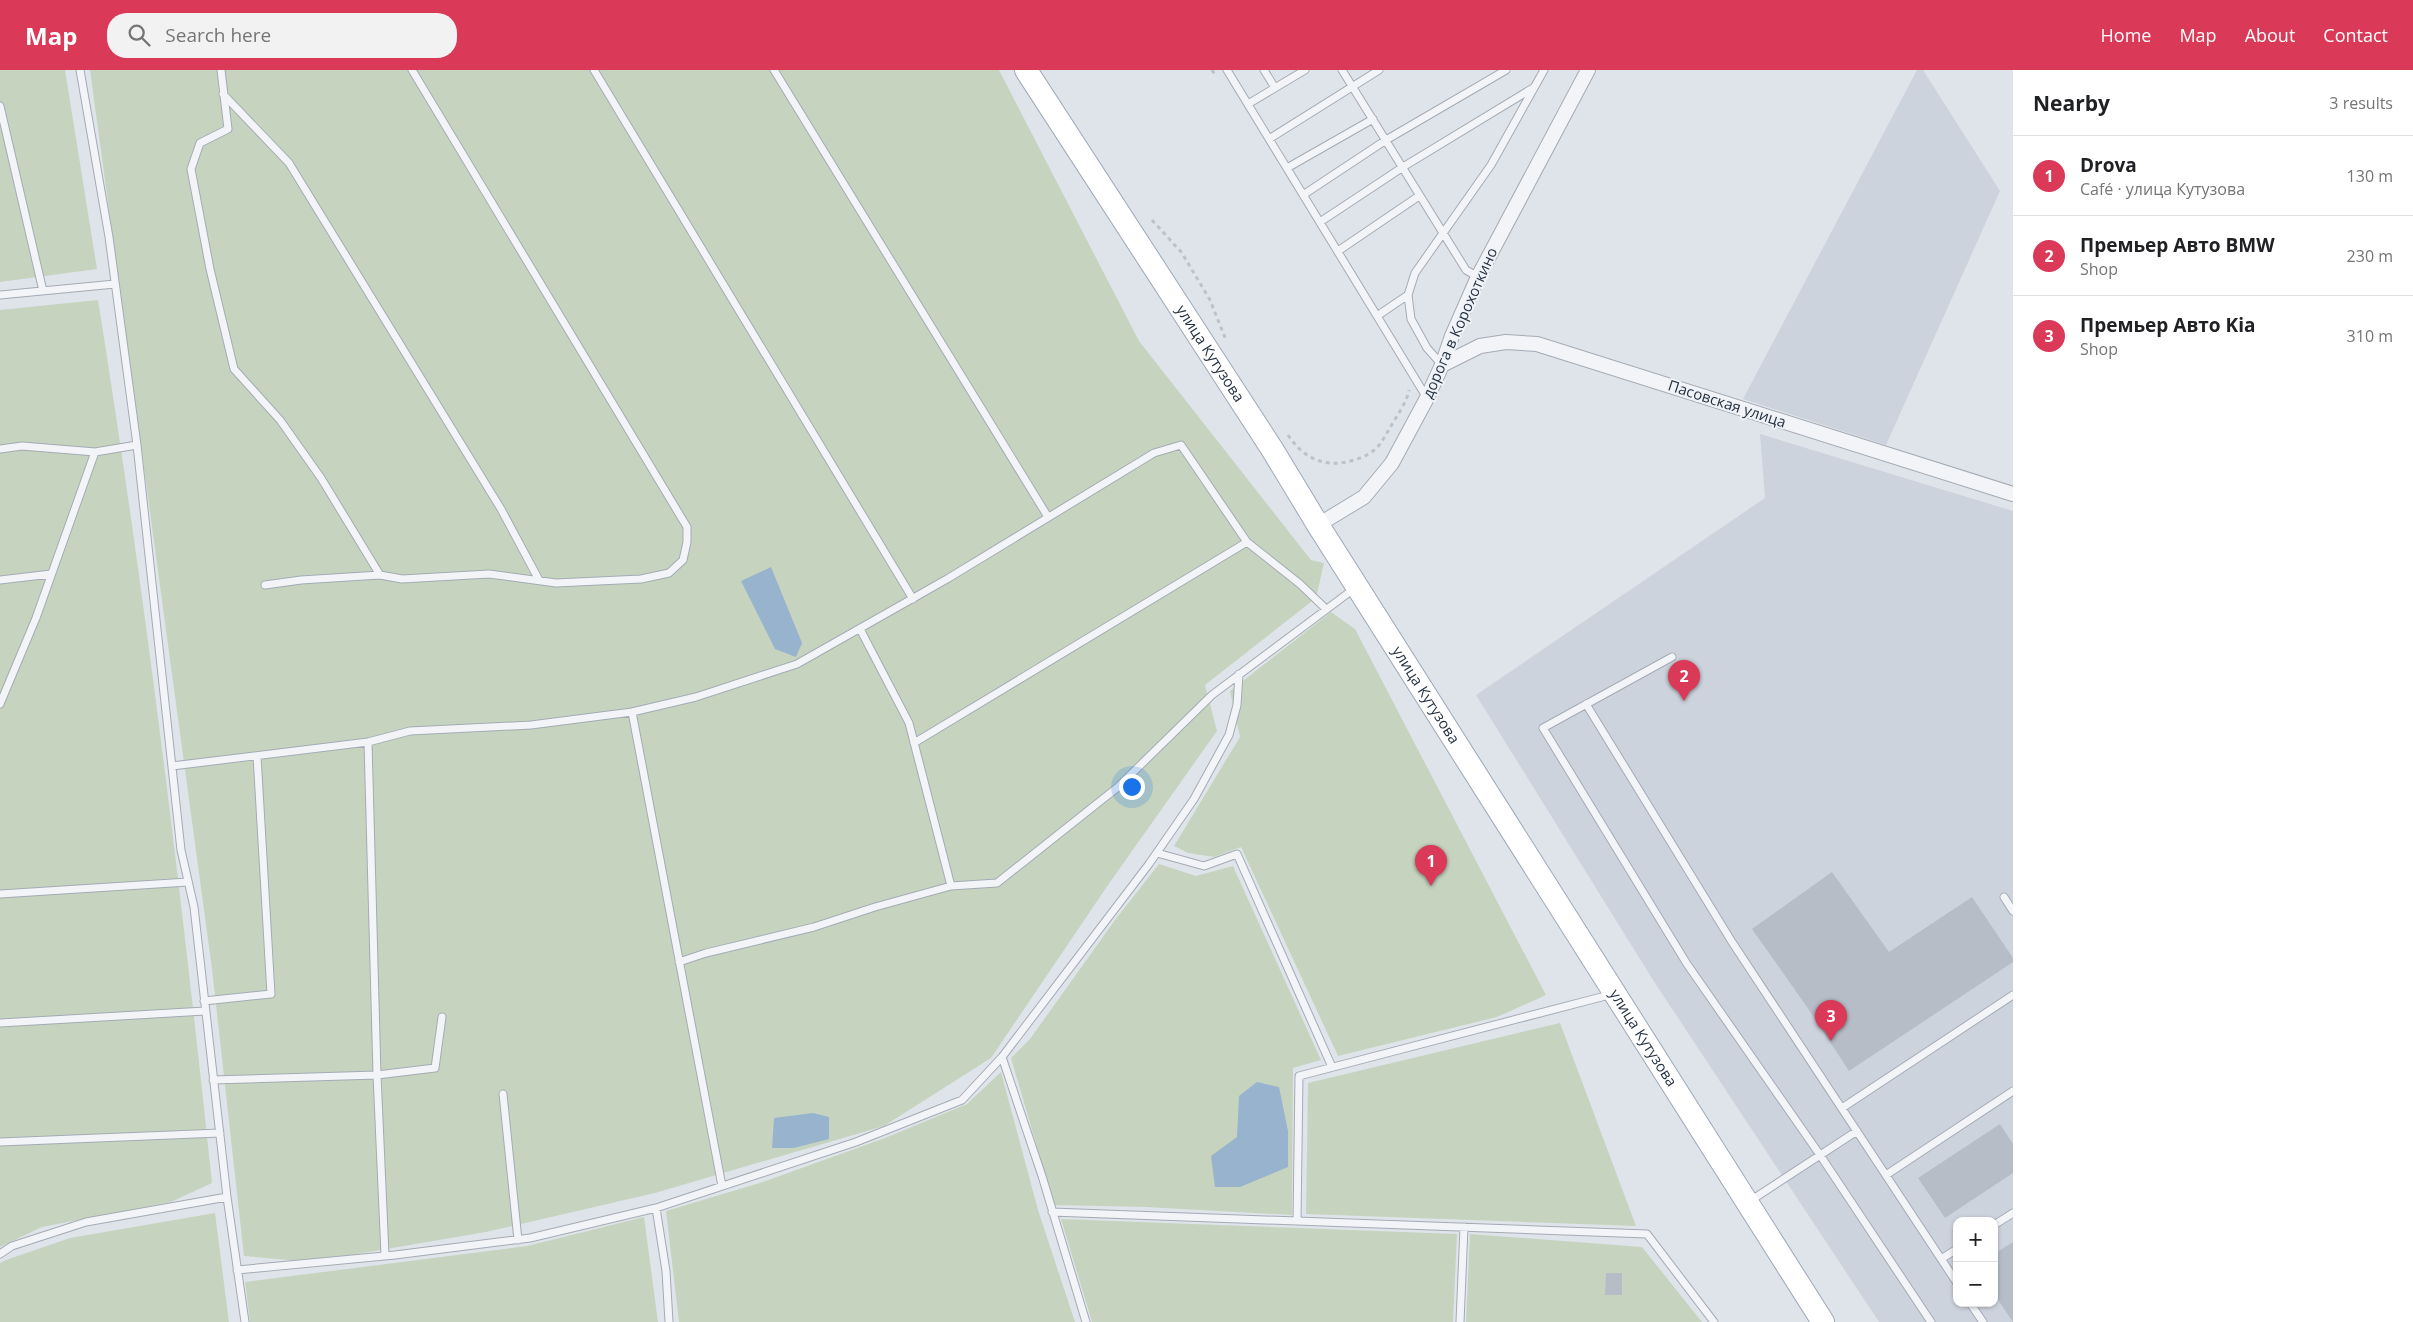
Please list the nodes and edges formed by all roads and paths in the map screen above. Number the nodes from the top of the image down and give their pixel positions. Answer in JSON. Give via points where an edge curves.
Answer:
{"nodes":[{"id":1,"x":80,"y":70,"type":"edge"},
{"id":2,"x":221,"y":70,"type":"edge"},
{"id":3,"x":412,"y":70,"type":"edge"},
{"id":4,"x":594,"y":70,"type":"edge"},
{"id":5,"x":774,"y":70,"type":"edge"},
{"id":6,"x":1026,"y":70,"type":"edge"},
{"id":7,"x":1212,"y":70,"type":"edge"},
{"id":8,"x":1227,"y":70,"type":"edge"},
{"id":9,"x":1264,"y":70,"type":"edge"},
{"id":10,"x":1305,"y":70,"type":"edge"},
{"id":11,"x":1342,"y":70,"type":"edge"},
{"id":12,"x":1379,"y":70,"type":"edge"},
{"id":13,"x":1506,"y":70,"type":"edge"},
{"id":14,"x":1544,"y":70,"type":"edge"},
{"id":15,"x":1588,"y":70,"type":"edge"},
{"id":16,"x":1218,"y":78,"type":"dead end"},
{"id":17,"x":1352,"y":87,"type":"junction"},
{"id":18,"x":1534,"y":87,"type":"junction"},
{"id":19,"x":1275,"y":88,"type":"junction"},
{"id":20,"x":223,"y":93,"type":"junction"},
{"id":21,"x":1248,"y":104,"type":"junction"},
{"id":22,"x":0,"y":106,"type":"edge"},
{"id":23,"x":1373,"y":119,"type":"junction"},
{"id":24,"x":1269,"y":139,"type":"junction"},
{"id":25,"x":1386,"y":140,"type":"junction"},
{"id":26,"x":1403,"y":167,"type":"junction"},
{"id":27,"x":1287,"y":168,"type":"junction"},
{"id":28,"x":1303,"y":194,"type":"junction"},
{"id":29,"x":1419,"y":196,"type":"junction"},
{"id":30,"x":1152,"y":220,"type":"dead end"},
{"id":31,"x":1320,"y":222,"type":"junction"},
{"id":32,"x":1444,"y":235,"type":"junction"},
{"id":33,"x":1338,"y":251,"type":"junction"},
{"id":34,"x":1478,"y":277,"type":"junction"},
{"id":35,"x":115,"y":284,"type":"junction"},
{"id":36,"x":43,"y":291,"type":"junction"},
{"id":37,"x":0,"y":295,"type":"edge"},
{"id":38,"x":1408,"y":295,"type":"junction"},
{"id":39,"x":1377,"y":316,"type":"junction"},
{"id":40,"x":1229,"y":344,"type":"dead end"},
{"id":41,"x":1442,"y":365,"type":"junction"},
{"id":42,"x":1408,"y":385,"type":"dead end"},
{"id":43,"x":1427,"y":398,"type":"junction"},
{"id":44,"x":1285,"y":430,"type":"dead end"},
{"id":45,"x":137,"y":445,"type":"junction"},
{"id":46,"x":0,"y":449,"type":"edge"},
{"id":47,"x":95,"y":452,"type":"junction"},
{"id":48,"x":2013,"y":494,"type":"edge"},
{"id":49,"x":1048,"y":517,"type":"junction"},
{"id":50,"x":1318,"y":525,"type":"junction"},
{"id":51,"x":1247,"y":542,"type":"junction"},
{"id":52,"x":51,"y":574,"type":"junction"},
{"id":53,"x":380,"y":575,"type":"junction"},
{"id":54,"x":0,"y":580,"type":"edge"},
{"id":55,"x":539,"y":580,"type":"junction"},
{"id":56,"x":265,"y":585,"type":"dead end"},
{"id":57,"x":1357,"y":587,"type":"junction"},
{"id":58,"x":913,"y":599,"type":"junction"},
{"id":59,"x":1326,"y":609,"type":"junction"},
{"id":60,"x":860,"y":629,"type":"junction"},
{"id":61,"x":1672,"y":657,"type":"dead end"},
{"id":62,"x":1239,"y":674,"type":"junction"},
{"id":63,"x":0,"y":704,"type":"edge"},
{"id":64,"x":1586,"y":704,"type":"junction"},
{"id":65,"x":632,"y":712,"type":"junction"},
{"id":66,"x":368,"y":742,"type":"junction"},
{"id":67,"x":914,"y":743,"type":"junction"},
{"id":68,"x":257,"y":756,"type":"junction"},
{"id":69,"x":172,"y":766,"type":"junction"},
{"id":70,"x":1156,"y":853,"type":"junction"},
{"id":71,"x":188,"y":882,"type":"junction"},
{"id":72,"x":951,"y":886,"type":"junction"},
{"id":73,"x":0,"y":894,"type":"edge"},
{"id":74,"x":2004,"y":897,"type":"dead end"},
{"id":75,"x":2013,"y":911,"type":"edge"},
{"id":76,"x":679,"y":962,"type":"junction"},
{"id":77,"x":1616,"y":994,"type":"junction"},
{"id":78,"x":2013,"y":995,"type":"edge"},
{"id":79,"x":204,"y":1001,"type":"junction"},
{"id":80,"x":206,"y":1011,"type":"junction"},
{"id":81,"x":442,"y":1017,"type":"dead end"},
{"id":82,"x":0,"y":1023,"type":"edge"},
{"id":83,"x":1002,"y":1057,"type":"junction"},
{"id":84,"x":1332,"y":1067,"type":"junction"},
{"id":85,"x":377,"y":1075,"type":"junction"},
{"id":86,"x":213,"y":1080,"type":"junction"},
{"id":87,"x":2010,"y":1093,"type":"edge"},
{"id":88,"x":503,"y":1094,"type":"dead end"},
{"id":89,"x":2013,"y":1102,"type":"edge"},
{"id":90,"x":1842,"y":1108,"type":"junction"},
{"id":91,"x":1857,"y":1131,"type":"junction"},
{"id":92,"x":220,"y":1133,"type":"junction"},
{"id":93,"x":0,"y":1142,"type":"edge"},
{"id":94,"x":1820,"y":1155,"type":"junction"},
{"id":95,"x":1886,"y":1175,"type":"junction"},
{"id":96,"x":722,"y":1186,"type":"junction"},
{"id":97,"x":227,"y":1197,"type":"junction"},
{"id":98,"x":1747,"y":1203,"type":"junction"},
{"id":99,"x":656,"y":1208,"type":"junction"},
{"id":100,"x":1052,"y":1212,"type":"junction"},
{"id":101,"x":2013,"y":1213,"type":"edge"},
{"id":102,"x":1297,"y":1221,"type":"junction"},
{"id":103,"x":1998,"y":1222,"type":"edge"},
{"id":104,"x":1464,"y":1227,"type":"junction"},
{"id":105,"x":518,"y":1240,"type":"junction"},
{"id":106,"x":1953,"y":1252,"type":"edge"},
{"id":107,"x":0,"y":1254,"type":"edge"},
{"id":108,"x":385,"y":1256,"type":"junction"},
{"id":109,"x":1941,"y":1259,"type":"junction"},
{"id":110,"x":238,"y":1270,"type":"junction"},
{"id":111,"x":1953,"y":1277,"type":"edge"},
{"id":112,"x":1973,"y":1307,"type":"edge"},
{"id":113,"x":245,"y":1322,"type":"edge"},
{"id":114,"x":669,"y":1322,"type":"edge"},
{"id":115,"x":1086,"y":1322,"type":"edge"},
{"id":116,"x":1460,"y":1322,"type":"edge"},
{"id":117,"x":1714,"y":1322,"type":"edge"},
{"id":118,"x":1823,"y":1322,"type":"edge"},
{"id":119,"x":1931,"y":1322,"type":"edge"},
{"id":120,"x":1983,"y":1322,"type":"edge"}],
"edges":[{"from":1,"to":35,"type":"lane"},
{"from":2,"to":20,"type":"lane"},
{"from":3,"to":55,"type":"lane","via":[[687,527],[683,560],[669,573],[641,579]]},
{"from":4,"to":58,"type":"lane"},
{"from":5,"to":49,"type":"lane"},
{"from":6,"to":50,"type":"main road","name":"улица Кутузова"},
{"from":7,"to":16,"type":"path"},
{"from":8,"to":21,"type":"lane"},
{"from":9,"to":19,"type":"lane"},
{"from":10,"to":19,"type":"lane"},
{"from":11,"to":17,"type":"lane"},
{"from":12,"to":17,"type":"lane"},
{"from":13,"to":25,"type":"lane"},
{"from":14,"to":18,"type":"lane"},
{"from":15,"to":34,"type":"street","name":"дорога в Корохоткино"},
{"from":17,"to":23,"type":"lane"},
{"from":17,"to":24,"type":"lane"},
{"from":18,"to":26,"type":"lane"},
{"from":18,"to":32,"type":"lane","via":[[1491,165]]},
{"from":19,"to":21,"type":"lane"},
{"from":20,"to":53,"type":"lane","via":[[228,129],[200,143],[191,169],[234,369],[280,420],[321,478]]},
{"from":20,"to":55,"type":"lane","via":[[289,163],[501,509]]},
{"from":21,"to":24,"type":"lane"},
{"from":22,"to":36,"type":"lane"},
{"from":23,"to":25,"type":"lane"},
{"from":23,"to":27,"type":"lane"},
{"from":24,"to":27,"type":"lane"},
{"from":25,"to":26,"type":"lane"},
{"from":25,"to":28,"type":"lane"},
{"from":26,"to":29,"type":"lane"},
{"from":26,"to":31,"type":"lane"},
{"from":27,"to":28,"type":"lane"},
{"from":28,"to":31,"type":"lane"},
{"from":29,"to":32,"type":"lane"},
{"from":29,"to":33,"type":"lane"},
{"from":30,"to":40,"type":"path","via":[[1182,253],[1210,300]]},
{"from":31,"to":33,"type":"lane"},
{"from":32,"to":34,"type":"lane","via":[[1466,270]]},
{"from":32,"to":38,"type":"lane","via":[[1415,273]]},
{"from":33,"to":39,"type":"lane"},
{"from":34,"to":41,"type":"street","name":"дорога в Корохоткино"},
{"from":35,"to":36,"type":"lane"},
{"from":35,"to":45,"type":"lane"},
{"from":36,"to":37,"type":"lane"},
{"from":38,"to":39,"type":"lane"},
{"from":38,"to":41,"type":"lane","via":[[1411,319],[1427,348]]},
{"from":39,"to":43,"type":"lane"},
{"from":41,"to":43,"type":"street","name":"дорога в Корохоткино"},
{"from":41,"to":48,"type":"street","name":"Пасовская улица","via":[[1480,346],[1506,342],[1538,344]]},
{"from":42,"to":44,"type":"path","via":[[1407,400],[1379,445],[1366,456],[1347,463],[1328,465],[1312,459]]},
{"from":43,"to":50,"type":"street","name":"дорога в Корохоткино","via":[[1392,463],[1364,497]]},
{"from":45,"to":47,"type":"lane"},
{"from":45,"to":69,"type":"lane"},
{"from":46,"to":47,"type":"lane","via":[[22,446]]},
{"from":47,"to":52,"type":"lane"},
{"from":49,"to":51,"type":"lane","via":[[1154,453],[1181,445]]},
{"from":49,"to":58,"type":"lane"},
{"from":50,"to":57,"type":"main road","name":"улица Кутузова"},
{"from":51,"to":59,"type":"lane"},
{"from":51,"to":67,"type":"lane"},
{"from":52,"to":54,"type":"lane"},
{"from":52,"to":63,"type":"lane"},
{"from":53,"to":55,"type":"lane","via":[[402,579],[489,574]]},
{"from":53,"to":56,"type":"lane"},
{"from":57,"to":59,"type":"lane"},
{"from":57,"to":77,"type":"main road","name":"улица Кутузова"},
{"from":58,"to":60,"type":"lane"},
{"from":59,"to":62,"type":"lane"},
{"from":60,"to":65,"type":"lane","via":[[797,664],[696,697]]},
{"from":60,"to":67,"type":"lane","via":[[909,723]]},
{"from":61,"to":64,"type":"lane"},
{"from":62,"to":70,"type":"lane","via":[[1238,705],[1229,736],[1194,799]]},
{"from":62,"to":72,"type":"lane","via":[[1212,695],[1118,787],[997,883]]},
{"from":64,"to":90,"type":"lane","via":[[1732,942]]},
{"from":64,"to":94,"type":"lane","via":[[1543,728],[1687,964]]},
{"from":65,"to":66,"type":"lane","via":[[531,725],[410,731]]},
{"from":65,"to":76,"type":"lane"},
{"from":66,"to":68,"type":"lane"},
{"from":66,"to":85,"type":"lane"},
{"from":67,"to":72,"type":"lane"},
{"from":68,"to":69,"type":"lane"},
{"from":68,"to":79,"type":"lane","via":[[271,994]]},
{"from":69,"to":71,"type":"lane","via":[[181,850]]},
{"from":70,"to":83,"type":"lane"},
{"from":70,"to":84,"type":"lane","via":[[1204,866],[1237,854]]},
{"from":71,"to":73,"type":"lane"},
{"from":71,"to":79,"type":"lane","via":[[194,907]]},
{"from":72,"to":76,"type":"lane","via":[[814,928]]},
{"from":74,"to":75,"type":"lane"},
{"from":76,"to":96,"type":"lane"},
{"from":77,"to":84,"type":"lane"},
{"from":77,"to":98,"type":"main road","name":"улица Кутузова"},
{"from":78,"to":90,"type":"lane"},
{"from":79,"to":80,"type":"lane"},
{"from":80,"to":82,"type":"lane"},
{"from":80,"to":86,"type":"lane"},
{"from":81,"to":85,"type":"lane","via":[[435,1068]]},
{"from":83,"to":96,"type":"lane","via":[[962,1100],[856,1142]]},
{"from":83,"to":100,"type":"lane"},
{"from":84,"to":102,"type":"lane","via":[[1299,1076]]},
{"from":85,"to":86,"type":"lane"},
{"from":85,"to":108,"type":"lane"},
{"from":86,"to":92,"type":"lane"},
{"from":87,"to":89,"type":"lane"},
{"from":87,"to":95,"type":"lane"},
{"from":88,"to":105,"type":"lane"},
{"from":90,"to":91,"type":"lane"},
{"from":91,"to":94,"type":"lane"},
{"from":91,"to":95,"type":"lane"},
{"from":92,"to":93,"type":"lane"},
{"from":92,"to":97,"type":"lane"},
{"from":94,"to":98,"type":"lane"},
{"from":94,"to":119,"type":"lane"},
{"from":95,"to":109,"type":"lane"},
{"from":96,"to":99,"type":"lane"},
{"from":97,"to":107,"type":"lane","via":[[86,1222],[12,1246]]},
{"from":97,"to":110,"type":"lane"},
{"from":98,"to":118,"type":"main road","name":"улица Кутузова"},
{"from":99,"to":105,"type":"lane"},
{"from":99,"to":114,"type":"lane","via":[[666,1271]]},
{"from":100,"to":102,"type":"lane"},
{"from":100,"to":115,"type":"lane"},
{"from":101,"to":103,"type":"lane"},
{"from":102,"to":104,"type":"lane"},
{"from":104,"to":116,"type":"lane"},
{"from":104,"to":117,"type":"lane","via":[[1647,1234]]},
{"from":105,"to":108,"type":"lane"},
{"from":106,"to":109,"type":"lane"},
{"from":108,"to":110,"type":"lane"},
{"from":109,"to":111,"type":"lane"},
{"from":110,"to":113,"type":"lane"},
{"from":112,"to":120,"type":"lane"}]}
